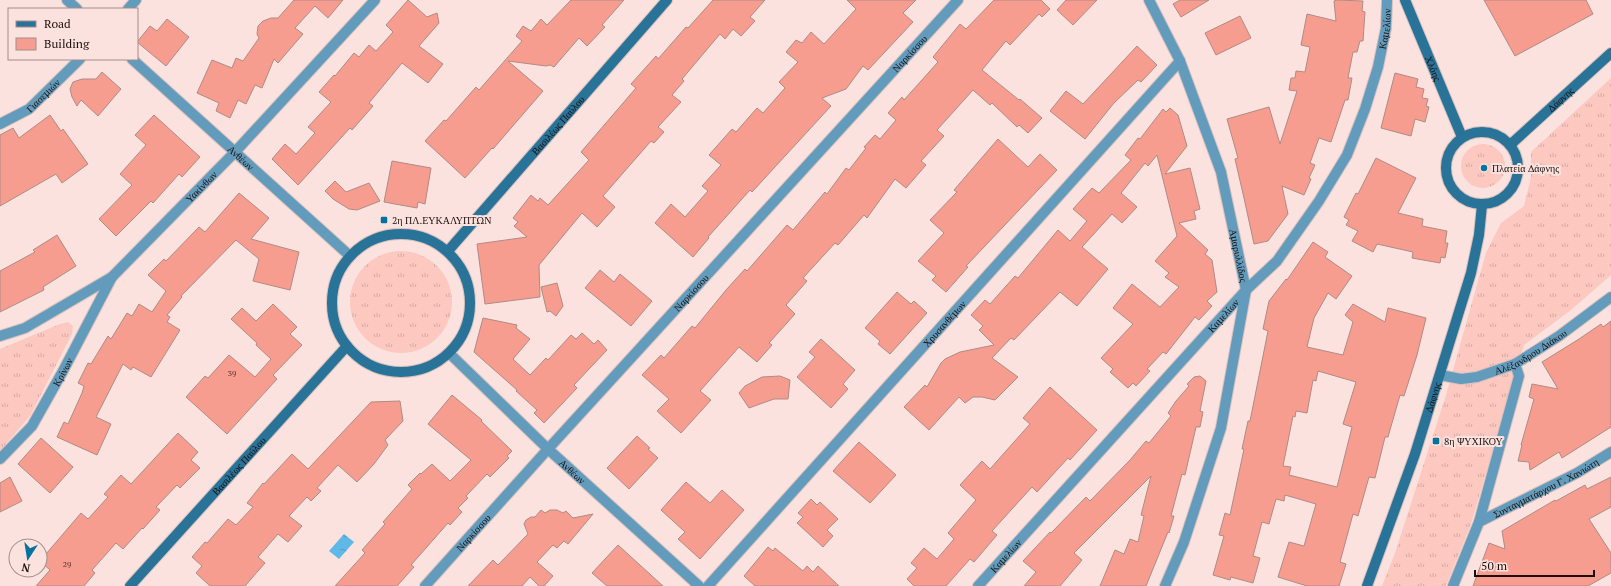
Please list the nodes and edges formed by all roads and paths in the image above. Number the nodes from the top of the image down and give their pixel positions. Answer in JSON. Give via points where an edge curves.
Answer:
{"nodes":[{"id":1,"x":67,"y":0,"type":"edge"},
{"id":2,"x":136,"y":0,"type":"edge"},
{"id":3,"x":374,"y":0,"type":"edge"},
{"id":4,"x":667,"y":0,"type":"edge"},
{"id":5,"x":958,"y":0,"type":"edge"},
{"id":6,"x":1149,"y":0,"type":"edge"},
{"id":7,"x":1387,"y":0,"type":"edge"},
{"id":8,"x":1405,"y":0,"type":"edge"},
{"id":9,"x":76,"y":8,"type":"edge"},
{"id":10,"x":129,"y":8,"type":"edge"},
{"id":11,"x":1611,"y":53,"type":"edge"},
{"id":12,"x":79,"y":60,"type":"edge"},
{"id":13,"x":133,"y":60,"type":"edge"},
{"id":14,"x":1180,"y":61,"type":"junction"},
{"id":15,"x":0,"y":124,"type":"edge"},
{"id":16,"x":1462,"y":137,"type":"junction"},
{"id":17,"x":1510,"y":145,"type":"junction"},
{"id":18,"x":235,"y":152,"type":"junction"},
{"id":19,"x":1482,"y":205,"type":"junction"},
{"id":20,"x":448,"y":251,"type":"junction"},
{"id":21,"x":350,"y":256,"type":"junction"},
{"id":22,"x":112,"y":277,"type":"junction"},
{"id":23,"x":1246,"y":290,"type":"junction"},
{"id":24,"x":1611,"y":297,"type":"edge"},
{"id":25,"x":0,"y":336,"type":"edge"},
{"id":26,"x":347,"y":346,"type":"junction"},
{"id":27,"x":449,"y":353,"type":"junction"},
{"id":28,"x":1515,"y":364,"type":"junction"},
{"id":29,"x":1440,"y":375,"type":"junction"},
{"id":30,"x":548,"y":448,"type":"junction"},
{"id":31,"x":1611,"y":452,"type":"edge"},
{"id":32,"x":0,"y":459,"type":"edge"},
{"id":33,"x":1479,"y":522,"type":"junction"},
{"id":34,"x":130,"y":586,"type":"edge"},
{"id":35,"x":425,"y":586,"type":"edge"},
{"id":36,"x":699,"y":586,"type":"edge"},
{"id":37,"x":708,"y":586,"type":"edge"},
{"id":38,"x":978,"y":586,"type":"edge"},
{"id":39,"x":1166,"y":586,"type":"edge"},
{"id":40,"x":1367,"y":586,"type":"edge"},
{"id":41,"x":1453,"y":586,"type":"edge"}],
"edges":[{"from":1,"to":9,"type":"street"},
{"from":2,"to":10,"type":"street"},
{"from":3,"to":18,"type":"street","name":"Υακίνθων"},
{"from":4,"to":20,"type":"street","name":"Βασιλέως Παύλου"},
{"from":5,"to":30,"type":"street","name":"Ναρκίσσου"},
{"from":6,"to":14,"type":"street","name":"Αμαρυλλίδος"},
{"from":7,"to":23,"type":"street","name":"Καμελίων","via":[[1386,28],[1378,67],[1347,155],[1277,261]]},
{"from":8,"to":16,"type":"street","name":"Χλόης"},
{"from":11,"to":17,"type":"street","name":"Δάφνης"},
{"from":12,"to":15,"type":"street","name":"Γιασεμιών","via":[[29,110]]},
{"from":13,"to":18,"type":"street","name":"Ανθέων"},
{"from":14,"to":23,"type":"street","name":"Αμαρυλλίδος","via":[[1221,172]]},
{"from":14,"to":37,"type":"street","name":"Χρυσανθέμων"},
{"from":16,"to":17,"type":"street","via":[[1475,132],[1488,132]]},
{"from":16,"to":19,"type":"street","via":[[1447,155],[1446,178],[1460,197],[1470,203]]},
{"from":17,"to":19,"type":"street","via":[[1516,155],[1518,166],[1517,178],[1512,189],[1504,197]]},
{"from":18,"to":21,"type":"street","name":"Ανθέων"},
{"from":18,"to":22,"type":"street","name":"Υακίνθων"},
{"from":19,"to":29,"type":"street","name":"Δάφνης","via":[[1471,273]]},
{"from":20,"to":21,"type":"street","via":[[430,239],[409,233],[387,234],[366,242]]},
{"from":20,"to":27,"type":"street","via":[[462,269],[470,290],[470,313],[463,335]]},
{"from":21,"to":26,"type":"street","via":[[338,272],[332,291],[332,310],[337,329]]},
{"from":22,"to":25,"type":"street","name":"Υακίνθων","via":[[25,328]]},
{"from":22,"to":32,"type":"street","name":"Κρίνων","via":[[32,426]]},
{"from":23,"to":38,"type":"street","name":"Καμελίων"},
{"from":23,"to":39,"type":"street","name":"Αμαρυλλίδος","via":[[1221,428],[1184,542]]},
{"from":24,"to":28,"type":"street","name":"Αλέξανδρου Διάκου","via":[[1559,336]]},
{"from":26,"to":27,"type":"street","via":[[361,359],[378,368],[397,372],[416,371],[434,364]]},
{"from":26,"to":34,"type":"street","name":"Βασιλέως Παύλου"},
{"from":27,"to":30,"type":"street","name":"Ανθέων"},
{"from":28,"to":29,"type":"street","name":"Αλέξανδρου Διάκου","via":[[1477,377],[1461,379]]},
{"from":28,"to":33,"type":"street","via":[[1519,376]]},
{"from":29,"to":40,"type":"street","name":"Δάφνης","via":[[1415,454]]},
{"from":30,"to":35,"type":"street","name":"Ναρκίσσου"},
{"from":30,"to":36,"type":"street","name":"Ανθέων"},
{"from":31,"to":33,"type":"street","name":"Συνταγματάρχου Γ. Χανιώτη","via":[[1577,473]]},
{"from":33,"to":41,"type":"street"}]}
